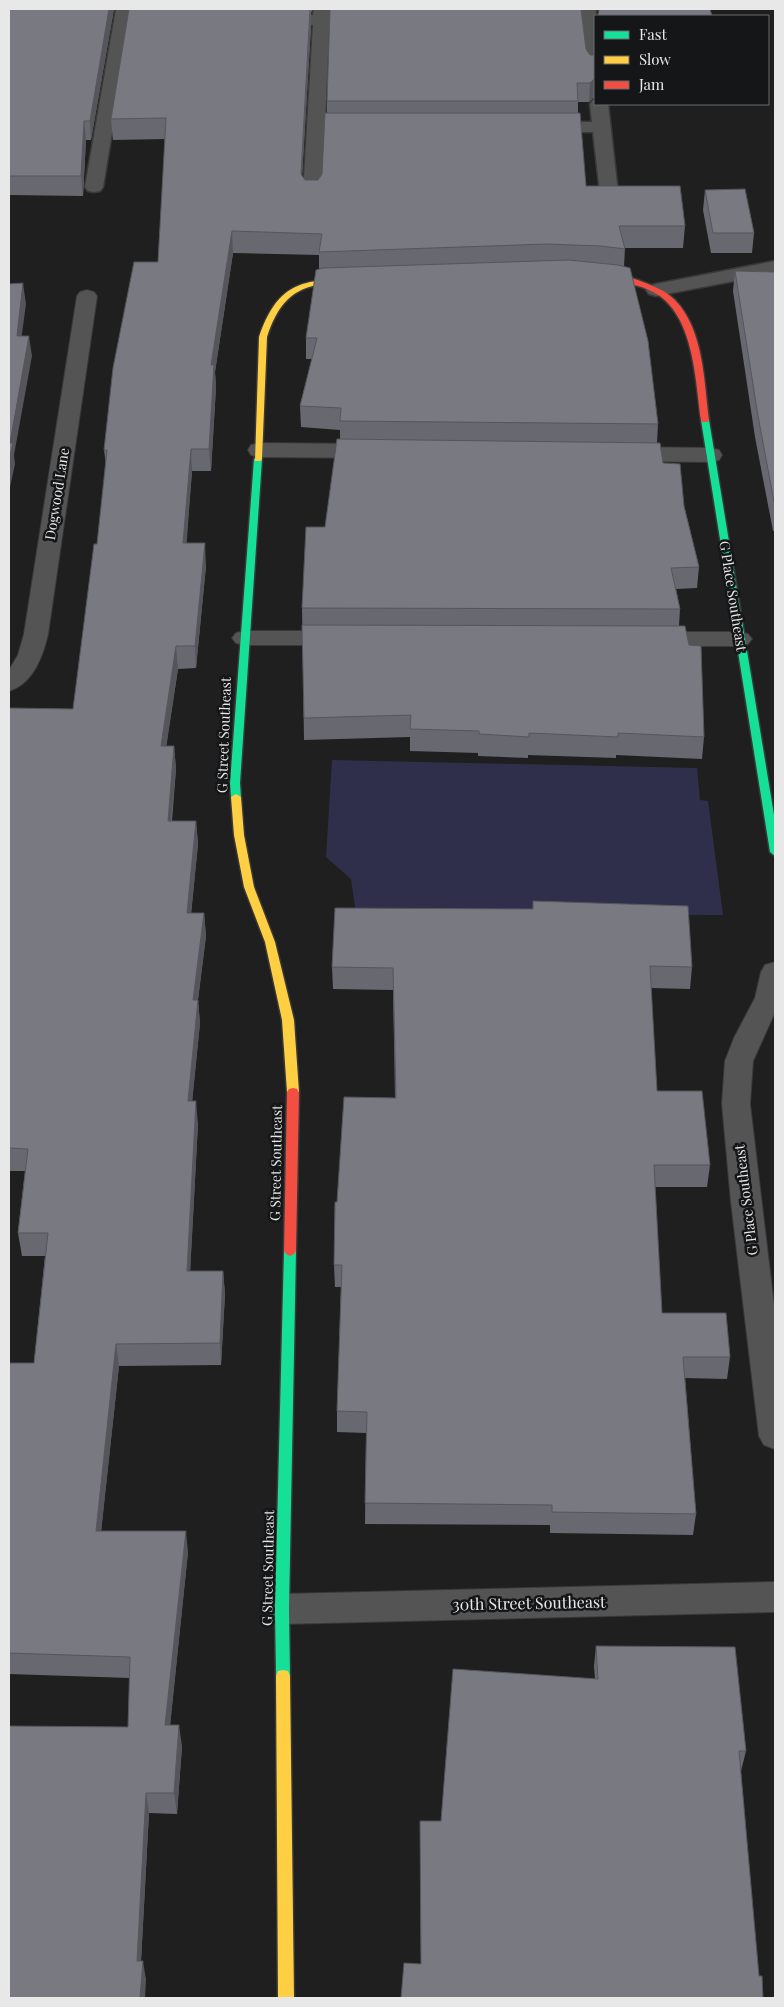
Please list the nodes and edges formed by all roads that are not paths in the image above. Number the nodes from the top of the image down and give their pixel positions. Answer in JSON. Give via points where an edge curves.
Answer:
{"nodes":[{"id":1,"x":588,"y":9,"type":"edge"},
{"id":2,"x":123,"y":13,"type":"edge"},
{"id":3,"x":322,"y":14,"type":"edge"},
{"id":4,"x":182,"y":18,"type":"edge"},
{"id":5,"x":262,"y":19,"type":"edge"},
{"id":6,"x":594,"y":60,"type":"edge"},
{"id":7,"x":599,"y":105,"type":"edge"},
{"id":8,"x":317,"y":127,"type":"junction"},
{"id":9,"x":376,"y":127,"type":"edge"},
{"id":10,"x":524,"y":127,"type":"edge"},
{"id":11,"x":602,"y":127,"type":"junction"},
{"id":12,"x":94,"y":187,"type":"dead end"},
{"id":13,"x":609,"y":193,"type":"edge"},
{"id":14,"x":312,"y":196,"type":"edge"},
{"id":15,"x":775,"y":267,"type":"edge"},
{"id":16,"x":587,"y":274,"type":"edge"},
{"id":17,"x":361,"y":280,"type":"edge"},
{"id":18,"x":656,"y":290,"type":"junction"},
{"id":19,"x":87,"y":296,"type":"dead end"},
{"id":20,"x":259,"y":450,"type":"junction"},
{"id":21,"x":397,"y":452,"type":"edge"},
{"id":22,"x":603,"y":454,"type":"edge"},
{"id":23,"x":711,"y":455,"type":"junction"},
{"id":24,"x":244,"y":638,"type":"junction"},
{"id":25,"x":363,"y":638,"type":"edge"},
{"id":26,"x":630,"y":639,"type":"edge"},
{"id":27,"x":740,"y":639,"type":"junction"},
{"id":28,"x":9,"y":683,"type":"edge"},
{"id":29,"x":775,"y":852,"type":"edge"},
{"id":30,"x":775,"y":972,"type":"edge"},
{"id":31,"x":775,"y":1436,"type":"edge"},
{"id":32,"x":775,"y":1597,"type":"edge"},
{"id":33,"x":282,"y":1608,"type":"junction"},
{"id":34,"x":286,"y":1998,"type":"edge"}],
"edges":[{"from":1,"to":6,"type":"lane"},
{"from":2,"to":4,"type":"lane"},
{"from":2,"to":12,"type":"lane"},
{"from":3,"to":5,"type":"lane"},
{"from":3,"to":8,"type":"lane"},
{"from":7,"to":11,"type":"lane"},
{"from":8,"to":9,"type":"lane"},
{"from":8,"to":14,"type":"lane"},
{"from":10,"to":11,"type":"lane"},
{"from":11,"to":13,"type":"lane"},
{"from":15,"to":18,"type":"lane"},
{"from":16,"to":18,"type":"street","name":"G Place Southeast","via":[[623,278]]},
{"from":17,"to":20,"type":"street","name":"G Street Southeast","via":[[321,281],[292,290],[275,304],[263,337]]},
{"from":18,"to":23,"type":"street","name":"G Place Southeast","via":[[669,297],[686,318]]},
{"from":19,"to":28,"type":"street","name":"Dogwood Lane","via":[[36,634],[30,659]]},
{"from":20,"to":21,"type":"street"},
{"from":20,"to":24,"type":"street","name":"G Street Southeast"},
{"from":22,"to":23,"type":"street"},
{"from":23,"to":27,"type":"street","name":"G Place Southeast"},
{"from":24,"to":25,"type":"street"},
{"from":24,"to":33,"type":"street","name":"G Street Southeast","via":[[235,783],[239,835],[249,887],[270,942],[288,1020],[293,1092]]},
{"from":26,"to":27,"type":"street"},
{"from":27,"to":29,"type":"street","name":"G Place Southeast"},
{"from":30,"to":31,"type":"street","name":"G Place Southeast","via":[[769,998],[739,1062],[736,1104]]},
{"from":32,"to":33,"type":"street","name":"30th Street Southeast"},
{"from":33,"to":34,"type":"street","name":"G Street Southeast"}]}
